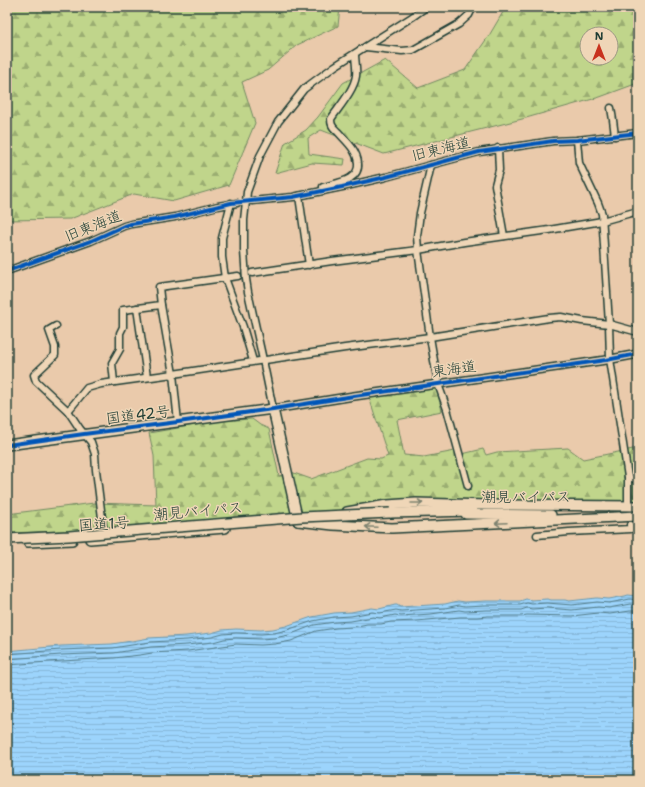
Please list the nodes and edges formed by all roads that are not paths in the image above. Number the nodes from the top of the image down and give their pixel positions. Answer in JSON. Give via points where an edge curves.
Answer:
{"nodes":[{"id":1,"x":426,"y":7,"type":"edge"},
{"id":2,"x":474,"y":7,"type":"edge"},
{"id":3,"x":366,"y":47,"type":"junction"},
{"id":4,"x":355,"y":54,"type":"junction"},
{"id":5,"x":610,"y":108,"type":"dead end"},
{"id":6,"x":638,"y":133,"type":"edge"},
{"id":7,"x":615,"y":136,"type":"junction"},
{"id":8,"x":576,"y":140,"type":"junction"},
{"id":9,"x":498,"y":148,"type":"junction"},
{"id":10,"x":431,"y":165,"type":"junction"},
{"id":11,"x":324,"y":191,"type":"junction"},
{"id":12,"x":299,"y":196,"type":"junction"},
{"id":13,"x":252,"y":201,"type":"dead end"},
{"id":14,"x":638,"y":211,"type":"edge"},
{"id":15,"x":602,"y":221,"type":"junction"},
{"id":16,"x":504,"y":236,"type":"junction"},
{"id":17,"x":418,"y":250,"type":"junction"},
{"id":18,"x":309,"y":265,"type":"junction"},
{"id":19,"x":7,"y":271,"type":"edge"},
{"id":20,"x":252,"y":273,"type":"dead end"},
{"id":21,"x":238,"y":276,"type":"dead end"},
{"id":22,"x":225,"y":278,"type":"junction"},
{"id":23,"x":161,"y":305,"type":"junction"},
{"id":24,"x":137,"y":308,"type":"junction"},
{"id":25,"x":609,"y":324,"type":"junction"},
{"id":26,"x":56,"y":326,"type":"dead end"},
{"id":27,"x":638,"y":332,"type":"edge"},
{"id":28,"x":430,"y":337,"type":"junction"},
{"id":29,"x":638,"y":354,"type":"edge"},
{"id":30,"x":610,"y":359,"type":"junction"},
{"id":31,"x":263,"y":360,"type":"junction"},
{"id":32,"x":253,"y":362,"type":"junction"},
{"id":33,"x":173,"y":374,"type":"junction"},
{"id":34,"x":147,"y":377,"type":"junction"},
{"id":35,"x":114,"y":382,"type":"junction"},
{"id":36,"x":438,"y":384,"type":"junction"},
{"id":37,"x":272,"y":409,"type":"junction"},
{"id":38,"x":68,"y":411,"type":"junction"},
{"id":39,"x":178,"y":422,"type":"junction"},
{"id":40,"x":84,"y":434,"type":"junction"},
{"id":41,"x":7,"y":445,"type":"edge"},
{"id":42,"x":628,"y":477,"type":"junction"},
{"id":43,"x":638,"y":480,"type":"edge"},
{"id":44,"x":468,"y":486,"type":"dead end"},
{"id":45,"x":628,"y":501,"type":"dead end"},
{"id":46,"x":638,"y":506,"type":"edge"},
{"id":47,"x":638,"y":510,"type":"edge"},
{"id":48,"x":390,"y":513,"type":"junction"},
{"id":49,"x":638,"y":516,"type":"edge"},
{"id":50,"x":298,"y":521,"type":"junction"},
{"id":51,"x":103,"y":526,"type":"dead end"},
{"id":52,"x":638,"y":529,"type":"edge"},
{"id":53,"x":537,"y":535,"type":"dead end"},
{"id":54,"x":7,"y":539,"type":"edge"},
{"id":55,"x":7,"y":543,"type":"edge"}],
"edges":[{"from":1,"to":3,"type":"street"},
{"from":2,"to":3,"type":"street","via":[[459,24],[413,50]]},
{"from":3,"to":4,"type":"street"},
{"from":4,"to":11,"type":"street","via":[[355,83],[331,119],[335,130],[353,147],[359,167],[350,179],[323,187]]},
{"from":4,"to":31,"type":"street","via":[[304,89],[278,122],[260,156],[247,192],[244,220],[246,279]]},
{"from":5,"to":7,"type":"street"},
{"from":6,"to":7,"type":"street","name":"旧東海道"},
{"from":7,"to":8,"type":"street","name":"旧東海道"},
{"from":8,"to":9,"type":"street","name":"旧東海道"},
{"from":8,"to":15,"type":"street","via":[[579,163],[598,203]]},
{"from":9,"to":10,"type":"street","name":"旧東海道"},
{"from":9,"to":16,"type":"street","via":[[499,170],[496,185]]},
{"from":10,"to":11,"type":"street","name":"旧東海道"},
{"from":10,"to":17,"type":"street","via":[[420,213]]},
{"from":11,"to":12,"type":"street","name":"旧東海道"},
{"from":12,"to":13,"type":"street","name":"旧東海道"},
{"from":12,"to":18,"type":"street"},
{"from":14,"to":15,"type":"street"},
{"from":15,"to":16,"type":"street"},
{"from":15,"to":25,"type":"street"},
{"from":16,"to":17,"type":"street"},
{"from":17,"to":18,"type":"street"},
{"from":17,"to":28,"type":"street"},
{"from":18,"to":20,"type":"street"},
{"from":19,"to":22,"type":"street","name":"旧東海道","via":[[91,241],[124,226],[234,203],[222,238]]},
{"from":21,"to":22,"type":"street"},
{"from":22,"to":23,"type":"street","via":[[159,287]]},
{"from":22,"to":32,"type":"street"},
{"from":23,"to":24,"type":"street"},
{"from":23,"to":33,"type":"street"},
{"from":24,"to":34,"type":"street"},
{"from":24,"to":35,"type":"street","via":[[123,310],[120,349],[112,363]]},
{"from":25,"to":27,"type":"street"},
{"from":25,"to":28,"type":"street","via":[[562,317]]},
{"from":25,"to":30,"type":"street"},
{"from":26,"to":38,"type":"street","via":[[50,330],[55,355],[34,375],[36,381]]},
{"from":28,"to":31,"type":"street"},
{"from":28,"to":36,"type":"street"},
{"from":29,"to":30,"type":"main road","name":"東海道"},
{"from":30,"to":36,"type":"main road","name":"東海道"},
{"from":30,"to":42,"type":"street"},
{"from":31,"to":32,"type":"street"},
{"from":31,"to":37,"type":"street"},
{"from":32,"to":33,"type":"street"},
{"from":33,"to":34,"type":"street"},
{"from":33,"to":39,"type":"street"},
{"from":34,"to":35,"type":"street"},
{"from":35,"to":38,"type":"street","via":[[87,388]]},
{"from":36,"to":37,"type":"main road","name":"東海道"},
{"from":36,"to":44,"type":"street"},
{"from":37,"to":39,"type":"highway","name":"国道42号"},
{"from":37,"to":50,"type":"highway"},
{"from":38,"to":40,"type":"street"},
{"from":39,"to":40,"type":"highway","name":"国道42号"},
{"from":40,"to":41,"type":"highway","name":"国道42号"},
{"from":40,"to":51,"type":"street","via":[[91,442],[95,454]]},
{"from":42,"to":43,"type":"street"},
{"from":42,"to":45,"type":"street"},
{"from":50,"to":46,"type":"highway","one_way":true,"via":[[387,505],[416,503]]},
{"from":47,"to":48,"type":"highway","name":"潮見バイパス"},
{"from":48,"to":49,"type":"highway","name":"潮見バイパス"},
{"from":48,"to":54,"type":"highway","name":"潮見バイパス","bridge":true},
{"from":49,"to":50,"type":"highway","one_way":true,"via":[[392,528]]},
{"from":50,"to":55,"type":"highway","name":"国道1号","via":[[161,534]]},
{"from":52,"to":53,"type":"street","via":[[630,527]]}]}
